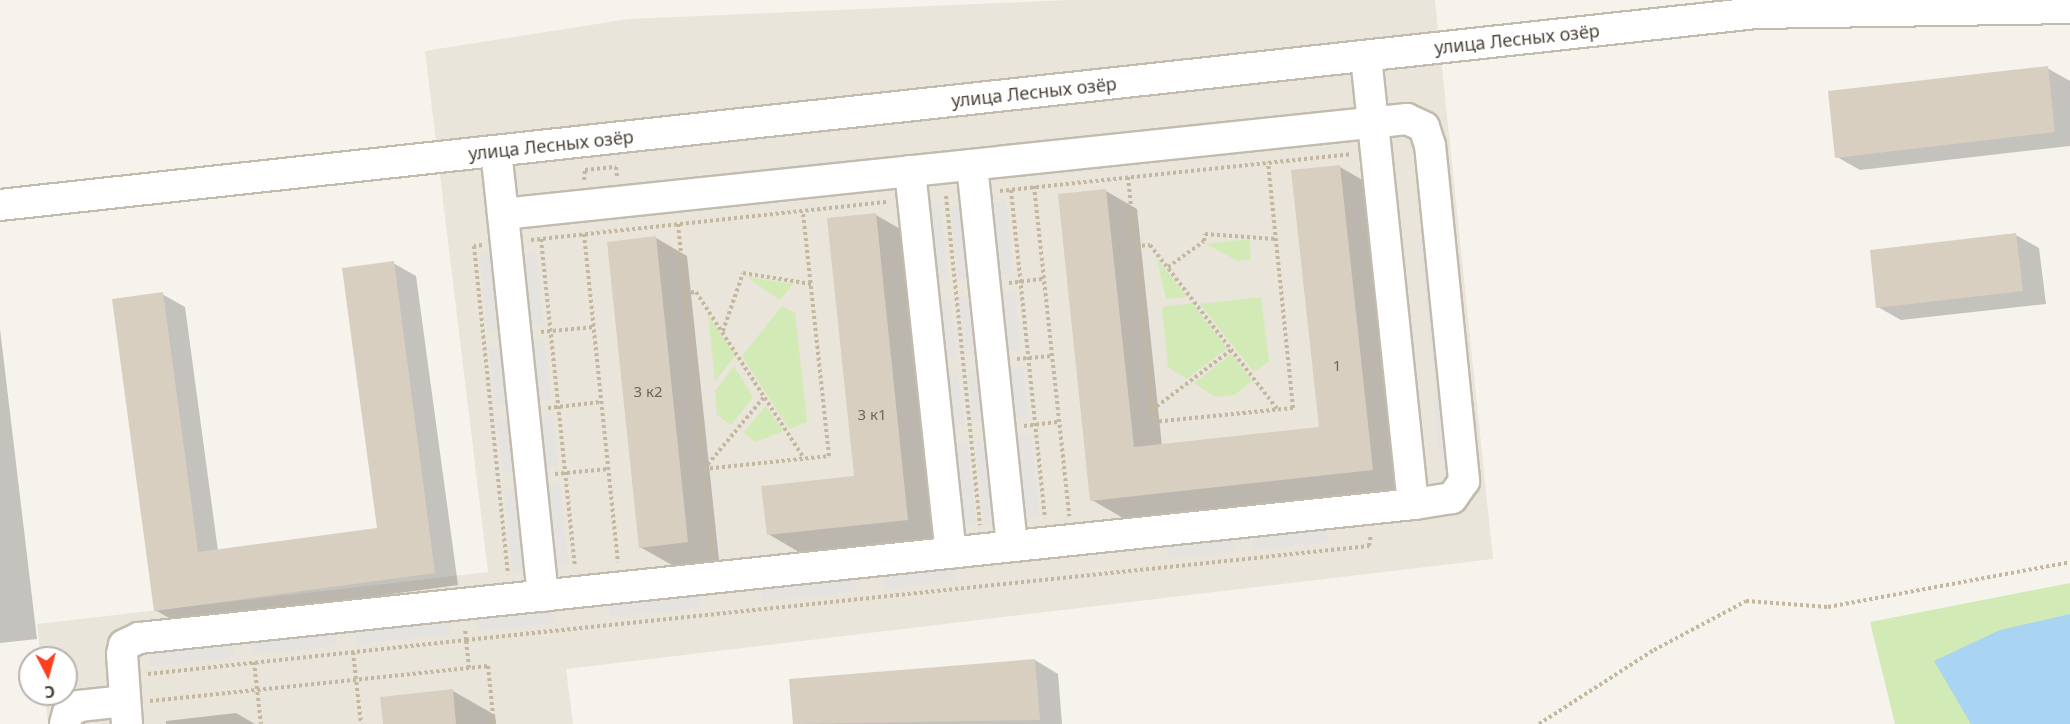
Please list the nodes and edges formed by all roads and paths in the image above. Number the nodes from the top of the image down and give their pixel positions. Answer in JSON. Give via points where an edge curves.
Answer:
{"nodes":[{"id":1,"x":2070,"y":8,"type":"edge"},
{"id":2,"x":1366,"y":56,"type":"junction"},
{"id":3,"x":1373,"y":122,"type":"junction"},
{"id":4,"x":496,"y":151,"type":"junction"},
{"id":5,"x":1376,"y":151,"type":"junction"},
{"id":6,"x":1031,"y":158,"type":"junction"},
{"id":7,"x":1269,"y":162,"type":"junction"},
{"id":8,"x":1128,"y":177,"type":"junction"},
{"id":9,"x":912,"y":185,"type":"junction"},
{"id":10,"x":964,"y":185,"type":"junction"},
{"id":11,"x":1034,"y":187,"type":"junction"},
{"id":12,"x":1011,"y":190,"type":"junction"},
{"id":13,"x":0,"y":205,"type":"edge"},
{"id":14,"x":803,"y":211,"type":"junction"},
{"id":15,"x":678,"y":224,"type":"junction"},
{"id":16,"x":504,"y":228,"type":"junction"},
{"id":17,"x":584,"y":234,"type":"junction"},
{"id":18,"x":541,"y":239,"type":"junction"},
{"id":19,"x":1276,"y":239,"type":"junction"},
{"id":20,"x":1136,"y":246,"type":"junction"},
{"id":21,"x":1168,"y":267,"type":"junction"},
{"id":22,"x":811,"y":284,"type":"junction"},
{"id":23,"x":685,"y":293,"type":"junction"},
{"id":24,"x":723,"y":331,"type":"junction"},
{"id":25,"x":1231,"y":350,"type":"junction"},
{"id":26,"x":764,"y":397,"type":"junction"},
{"id":27,"x":1278,"y":409,"type":"junction"},
{"id":28,"x":1152,"y":410,"type":"junction"},
{"id":29,"x":804,"y":458,"type":"junction"},
{"id":30,"x":704,"y":469,"type":"junction"},
{"id":31,"x":1413,"y":504,"type":"junction"},
{"id":32,"x":1069,"y":517,"type":"dead end"},
{"id":33,"x":1045,"y":519,"type":"dead end"},
{"id":34,"x":980,"y":526,"type":"dead end"},
{"id":35,"x":1012,"y":546,"type":"junction"},
{"id":36,"x":951,"y":553,"type":"junction"},
{"id":37,"x":712,"y":555,"type":"dead end"},
{"id":38,"x":2070,"y":562,"type":"edge"},
{"id":39,"x":618,"y":565,"type":"dead end"},
{"id":40,"x":575,"y":570,"type":"dead end"},
{"id":41,"x":542,"y":585,"type":"junction"},
{"id":42,"x":466,"y":640,"type":"dead end"},
{"id":43,"x":353,"y":652,"type":"junction"},
{"id":44,"x":254,"y":662,"type":"junction"},
{"id":45,"x":356,"y":680,"type":"junction"},
{"id":46,"x":257,"y":690,"type":"junction"},
{"id":47,"x":140,"y":702,"type":"edge"},
{"id":48,"x":65,"y":724,"type":"edge"},
{"id":49,"x":261,"y":724,"type":"edge"},
{"id":50,"x":361,"y":724,"type":"edge"},
{"id":51,"x":494,"y":724,"type":"edge"},
{"id":52,"x":1539,"y":724,"type":"edge"}],
"edges":[{"from":1,"to":2,"type":"street","name":"улица Лесных озёр","via":[[1755,13]]},
{"from":2,"to":3,"type":"street"},
{"from":2,"to":4,"type":"street","name":"улица Лесных озёр"},
{"from":3,"to":5,"type":"street"},
{"from":3,"to":6,"type":"street"},
{"from":3,"to":31,"type":"street","via":[[1418,122],[1430,145],[1464,481],[1452,498]]},
{"from":4,"to":13,"type":"street","name":"улица Лесных озёр"},
{"from":4,"to":16,"type":"street"},
{"from":5,"to":7,"type":"path"},
{"from":5,"to":31,"type":"street"},
{"from":6,"to":10,"type":"street"},
{"from":6,"to":11,"type":"path"},
{"from":7,"to":8,"type":"path"},
{"from":7,"to":19,"type":"path"},
{"from":8,"to":11,"type":"path"},
{"from":8,"to":20,"type":"path"},
{"from":9,"to":10,"type":"street"},
{"from":9,"to":10,"type":"path"},
{"from":9,"to":14,"type":"path"},
{"from":9,"to":16,"type":"street"},
{"from":9,"to":36,"type":"street"},
{"from":10,"to":12,"type":"path"},
{"from":10,"to":34,"type":"path"},
{"from":10,"to":35,"type":"street"},
{"from":11,"to":12,"type":"path"},
{"from":11,"to":32,"type":"path"},
{"from":12,"to":33,"type":"path"},
{"from":14,"to":15,"type":"path"},
{"from":14,"to":22,"type":"path"},
{"from":15,"to":17,"type":"path"},
{"from":15,"to":23,"type":"path"},
{"from":16,"to":18,"type":"path"},
{"from":16,"to":41,"type":"street"},
{"from":16,"to":41,"type":"path","via":[[474,246],[508,578]]},
{"from":17,"to":18,"type":"path"},
{"from":17,"to":39,"type":"path"},
{"from":18,"to":40,"type":"path"},
{"from":19,"to":21,"type":"path","via":[[1205,234],[1204,242]]},
{"from":19,"to":27,"type":"path","via":[[1293,408]]},
{"from":20,"to":21,"type":"path","via":[[1150,245]]},
{"from":20,"to":28,"type":"path"},
{"from":21,"to":25,"type":"path"},
{"from":22,"to":24,"type":"path","via":[[743,273]]},
{"from":22,"to":29,"type":"path","via":[[829,456]]},
{"from":23,"to":24,"type":"path","via":[[696,292]]},
{"from":23,"to":30,"type":"path"},
{"from":24,"to":26,"type":"path"},
{"from":25,"to":27,"type":"path"},
{"from":25,"to":28,"type":"path"},
{"from":26,"to":29,"type":"path"},
{"from":26,"to":30,"type":"path"},
{"from":27,"to":28,"type":"path","via":[[1153,422]]},
{"from":29,"to":30,"type":"path"},
{"from":30,"to":37,"type":"path"},
{"from":31,"to":35,"type":"street"},
{"from":35,"to":36,"type":"street"},
{"from":36,"to":41,"type":"street"},
{"from":38,"to":52,"type":"path","via":[[1828,607],[1746,601],[1654,650]]},
{"from":41,"to":47,"type":"street","via":[[139,638],[124,645]]},
{"from":42,"to":43,"type":"path"},
{"from":43,"to":44,"type":"path"},
{"from":43,"to":45,"type":"path"},
{"from":44,"to":46,"type":"path"},
{"from":44,"to":47,"type":"path","via":[[145,674]]},
{"from":45,"to":46,"type":"path"},
{"from":45,"to":50,"type":"path"},
{"from":45,"to":51,"type":"path","via":[[488,666]]},
{"from":46,"to":47,"type":"path"},
{"from":46,"to":49,"type":"path"},
{"from":47,"to":48,"type":"street","via":[[79,706],[68,713]]}]}
